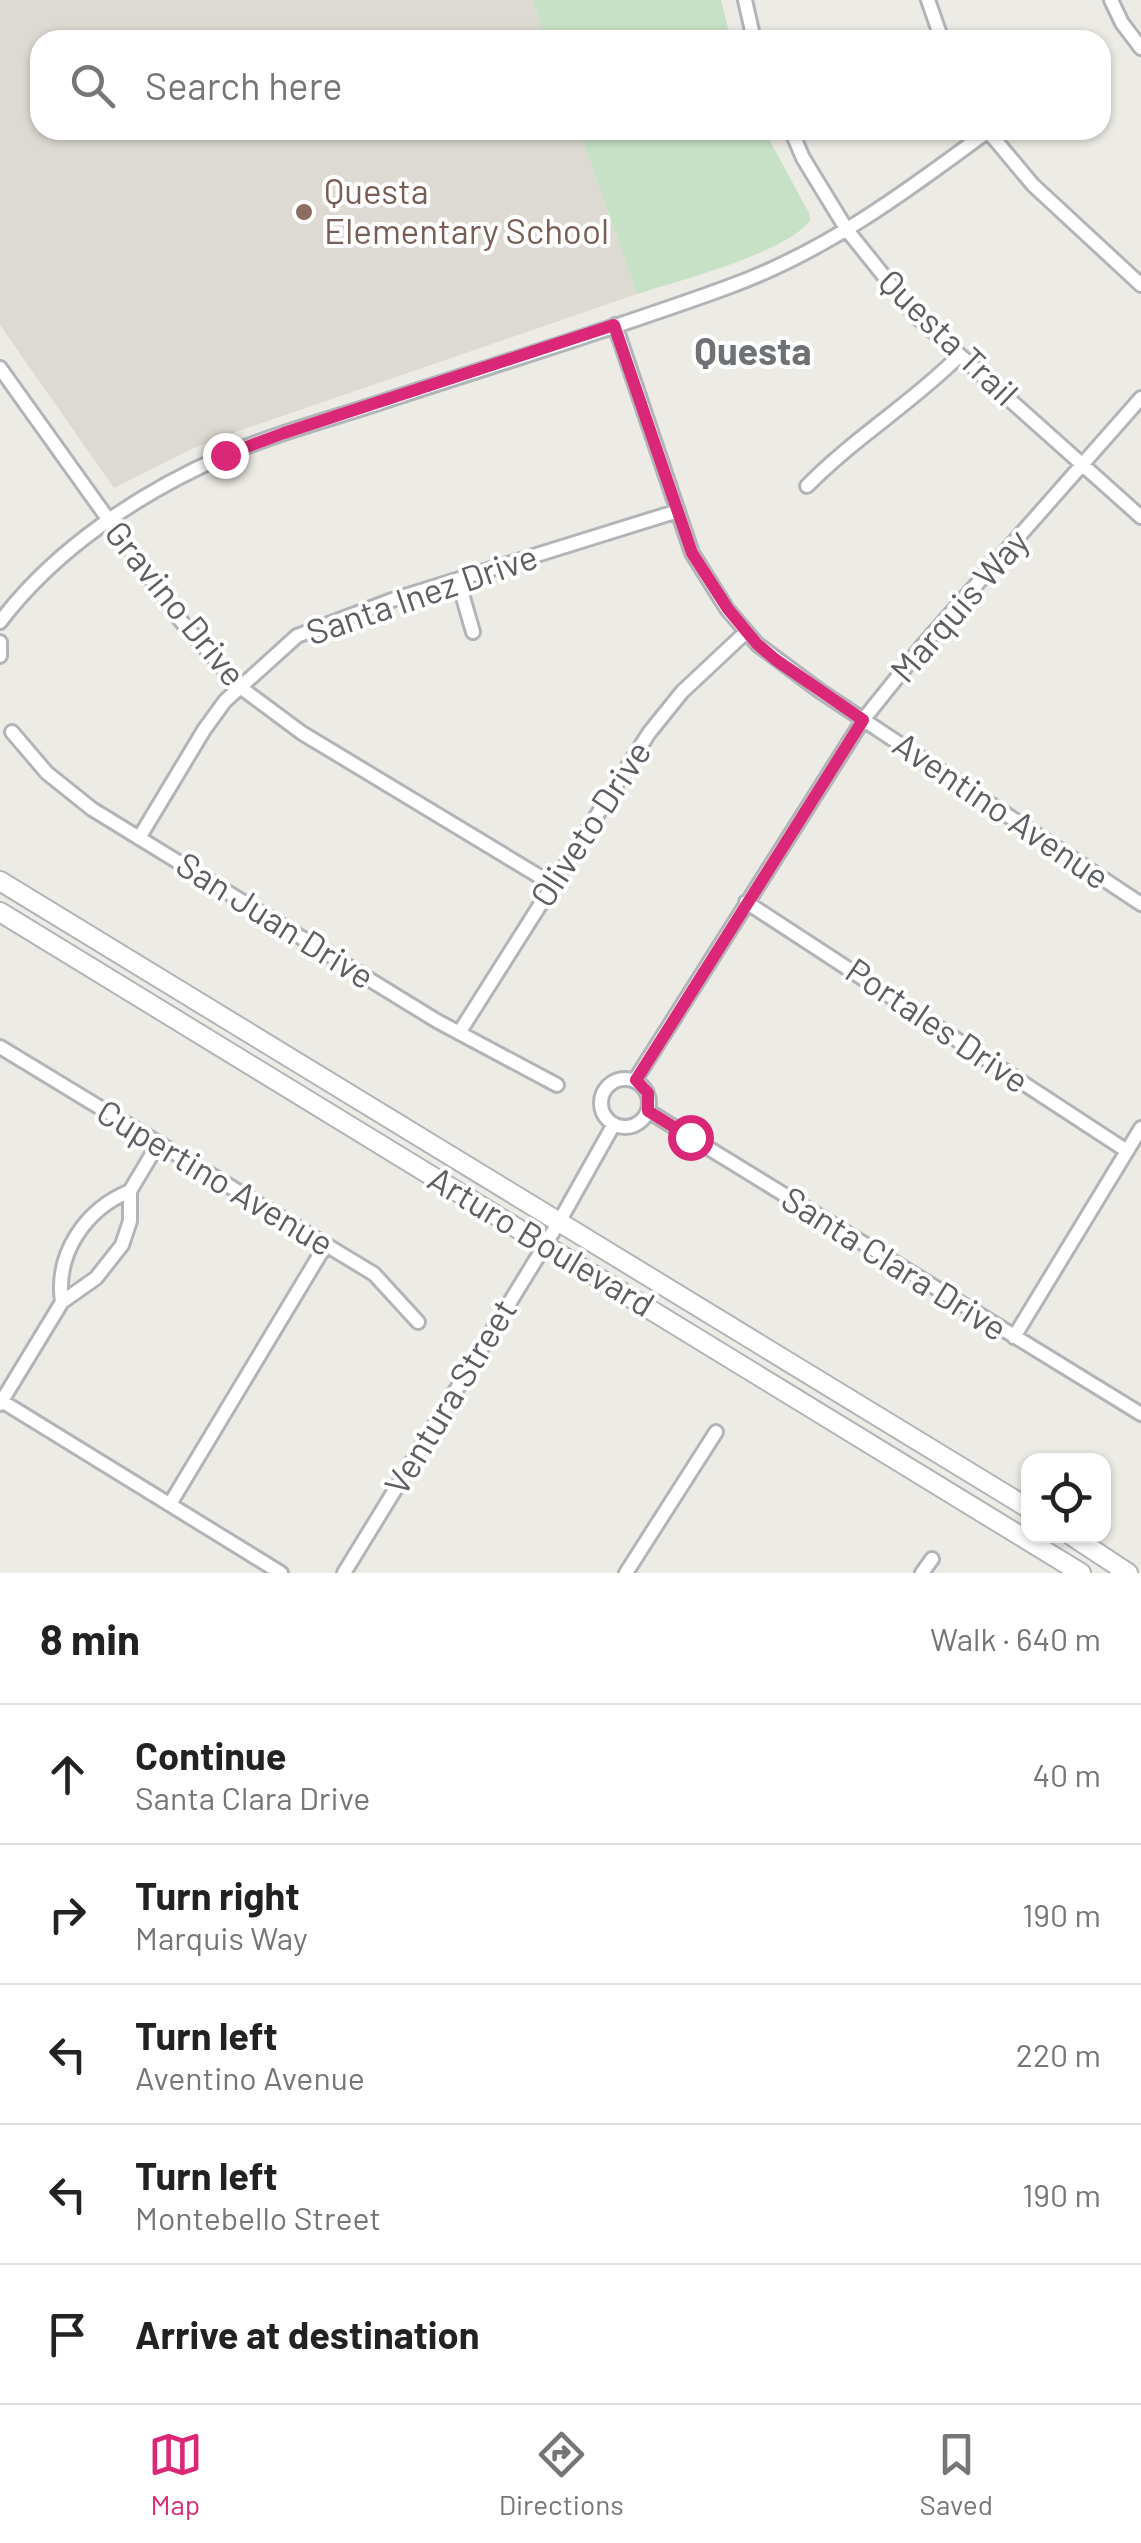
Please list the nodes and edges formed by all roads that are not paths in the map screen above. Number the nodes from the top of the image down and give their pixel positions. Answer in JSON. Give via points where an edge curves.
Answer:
{"nodes":[{"id":1,"x":745,"y":0,"type":"edge"},
{"id":2,"x":928,"y":0,"type":"edge"},
{"id":3,"x":1111,"y":0,"type":"edge"},
{"id":4,"x":752,"y":30,"type":"edge"},
{"id":5,"x":938,"y":30,"type":"edge"},
{"id":6,"x":1141,"y":48,"type":"edge"},
{"id":7,"x":795,"y":140,"type":"edge"},
{"id":8,"x":974,"y":140,"type":"edge"},
{"id":9,"x":995,"y":140,"type":"edge"},
{"id":10,"x":848,"y":230,"type":"junction"},
{"id":11,"x":1141,"y":285,"type":"edge"},
{"id":12,"x":614,"y":325,"type":"junction"},
{"id":13,"x":959,"y":356,"type":"junction"},
{"id":14,"x":0,"y":368,"type":"edge"},
{"id":15,"x":1141,"y":398,"type":"edge"},
{"id":16,"x":1082,"y":465,"type":"junction"},
{"id":17,"x":807,"y":486,"type":"dead end"},
{"id":18,"x":678,"y":511,"type":"junction"},
{"id":19,"x":1141,"y":517,"type":"edge"},
{"id":20,"x":108,"y":523,"type":"junction"},
{"id":21,"x":458,"y":580,"type":"junction"},
{"id":22,"x":0,"y":622,"type":"edge"},
{"id":23,"x":473,"y":632,"type":"dead end"},
{"id":24,"x":746,"y":632,"type":"junction"},
{"id":25,"x":0,"y":642,"type":"edge"},
{"id":26,"x":0,"y":656,"type":"edge"},
{"id":27,"x":240,"y":687,"type":"junction"},
{"id":28,"x":863,"y":720,"type":"junction"},
{"id":29,"x":12,"y":732,"type":"dead end"},
{"id":30,"x":139,"y":838,"type":"junction"},
{"id":31,"x":0,"y":881,"type":"edge"},
{"id":32,"x":552,"y":884,"type":"junction"},
{"id":33,"x":746,"y":902,"type":"junction"},
{"id":34,"x":1141,"y":904,"type":"edge"},
{"id":35,"x":0,"y":912,"type":"edge"},
{"id":36,"x":459,"y":1033,"type":"junction"},
{"id":37,"x":0,"y":1048,"type":"edge"},
{"id":38,"x":636,"y":1080,"type":"junction"},
{"id":39,"x":558,"y":1086,"type":"dead end"},
{"id":40,"x":648,"y":1111,"type":"junction"},
{"id":41,"x":614,"y":1124,"type":"junction"},
{"id":42,"x":1141,"y":1128,"type":"edge"},
{"id":43,"x":158,"y":1144,"type":"junction"},
{"id":44,"x":1127,"y":1151,"type":"junction"},
{"id":45,"x":130,"y":1191,"type":"junction"},
{"id":46,"x":558,"y":1222,"type":"junction"},
{"id":47,"x":545,"y":1244,"type":"junction"},
{"id":48,"x":325,"y":1246,"type":"junction"},
{"id":49,"x":62,"y":1302,"type":"junction"},
{"id":50,"x":418,"y":1322,"type":"dead end"},
{"id":51,"x":1014,"y":1337,"type":"junction"},
{"id":52,"x":1,"y":1402,"type":"edge"},
{"id":53,"x":1139,"y":1410,"type":"edge"},
{"id":54,"x":716,"y":1432,"type":"dead end"},
{"id":55,"x":170,"y":1504,"type":"junction"},
{"id":56,"x":1021,"y":1504,"type":"edge"},
{"id":57,"x":1083,"y":1543,"type":"edge"},
{"id":58,"x":932,"y":1559,"type":"dead end"},
{"id":59,"x":281,"y":1573,"type":"edge"},
{"id":60,"x":344,"y":1573,"type":"edge"},
{"id":61,"x":626,"y":1573,"type":"edge"},
{"id":62,"x":922,"y":1573,"type":"edge"},
{"id":63,"x":1080,"y":1573,"type":"edge"},
{"id":64,"x":1128,"y":1573,"type":"edge"}],
"edges":[{"from":1,"to":4,"type":"street"},
{"from":2,"to":5,"type":"street"},
{"from":3,"to":6,"type":"street"},
{"from":7,"to":10,"type":"street","name":"Questa Trail"},
{"from":8,"to":10,"type":"street"},
{"from":9,"to":11,"type":"street"},
{"from":10,"to":12,"type":"street","via":[[731,286]]},
{"from":10,"to":13,"type":"street","name":"Questa Trail","via":[[916,316]]},
{"from":12,"to":18,"type":"street","name":"Aventino Avenue"},
{"from":12,"to":20,"type":"street","via":[[225,455]]},
{"from":13,"to":16,"type":"street","name":"Questa Trail"},
{"from":13,"to":17,"type":"street"},
{"from":14,"to":20,"type":"street","name":"Gravino Drive"},
{"from":15,"to":16,"type":"street","name":"Marquis Way"},
{"from":16,"to":19,"type":"street","name":"Questa Trail"},
{"from":16,"to":28,"type":"street","name":"Marquis Way"},
{"from":18,"to":21,"type":"street","name":"Santa Inez Drive"},
{"from":18,"to":24,"type":"street","name":"Aventino Avenue","via":[[692,553]]},
{"from":20,"to":22,"type":"street"},
{"from":20,"to":27,"type":"street","name":"Gravino Drive"},
{"from":21,"to":23,"type":"street"},
{"from":21,"to":27,"type":"street","name":"Santa Inez Drive","via":[[297,636]]},
{"from":24,"to":28,"type":"street","name":"Aventino Avenue"},
{"from":24,"to":32,"type":"street","name":"Oliveto Drive","via":[[649,733]]},
{"from":25,"to":26,"type":"street"},
{"from":27,"to":30,"type":"street","name":"Santa Inez Drive","via":[[204,730]]},
{"from":27,"to":32,"type":"street","name":"Gravino Drive","via":[[302,733]]},
{"from":28,"to":33,"type":"street","name":"Marquis Way"},
{"from":28,"to":34,"type":"street","name":"Aventino Avenue"},
{"from":29,"to":30,"type":"street","name":"San Juan Drive","via":[[68,793]]},
{"from":30,"to":36,"type":"street","name":"San Juan Drive"},
{"from":31,"to":46,"type":"street","name":"Arturo Boulevard"},
{"from":32,"to":36,"type":"street","name":"Oliveto Drive"},
{"from":33,"to":38,"type":"street","name":"Marquis Way"},
{"from":33,"to":44,"type":"street","name":"Portales Drive"},
{"from":35,"to":47,"type":"street","name":"Arturo Boulevard"},
{"from":36,"to":39,"type":"street","name":"San Juan Drive"},
{"from":37,"to":43,"type":"street","name":"Cupertino Avenue"},
{"from":38,"to":40,"type":"street","via":[[648,1093]]},
{"from":38,"to":41,"type":"street","via":[[615,1081],[604,1092],[603,1112]]},
{"from":40,"to":41,"type":"street","via":[[638,1124]]},
{"from":40,"to":51,"type":"street","name":"Santa Clara Drive"},
{"from":41,"to":46,"type":"street"},
{"from":42,"to":44,"type":"street"},
{"from":43,"to":45,"type":"street"},
{"from":43,"to":48,"type":"street","name":"Cupertino Avenue"},
{"from":44,"to":51,"type":"street"},
{"from":45,"to":49,"type":"street","via":[[130,1222],[110,1264]]},
{"from":45,"to":49,"type":"street","via":[[108,1200],[68,1248],[59,1283]]},
{"from":46,"to":47,"type":"street","name":"Ventura Street"},
{"from":46,"to":56,"type":"street","name":"Arturo Boulevard"},
{"from":47,"to":60,"type":"street","name":"Ventura Street"},
{"from":47,"to":63,"type":"street","name":"Arturo Boulevard"},
{"from":48,"to":50,"type":"street","name":"Cupertino Avenue","via":[[386,1283]]},
{"from":48,"to":55,"type":"street"},
{"from":49,"to":52,"type":"street"},
{"from":51,"to":53,"type":"street","name":"Santa Clara Drive"},
{"from":52,"to":55,"type":"street"},
{"from":54,"to":61,"type":"street"},
{"from":55,"to":59,"type":"street"},
{"from":57,"to":64,"type":"street"},
{"from":58,"to":62,"type":"street"}]}
